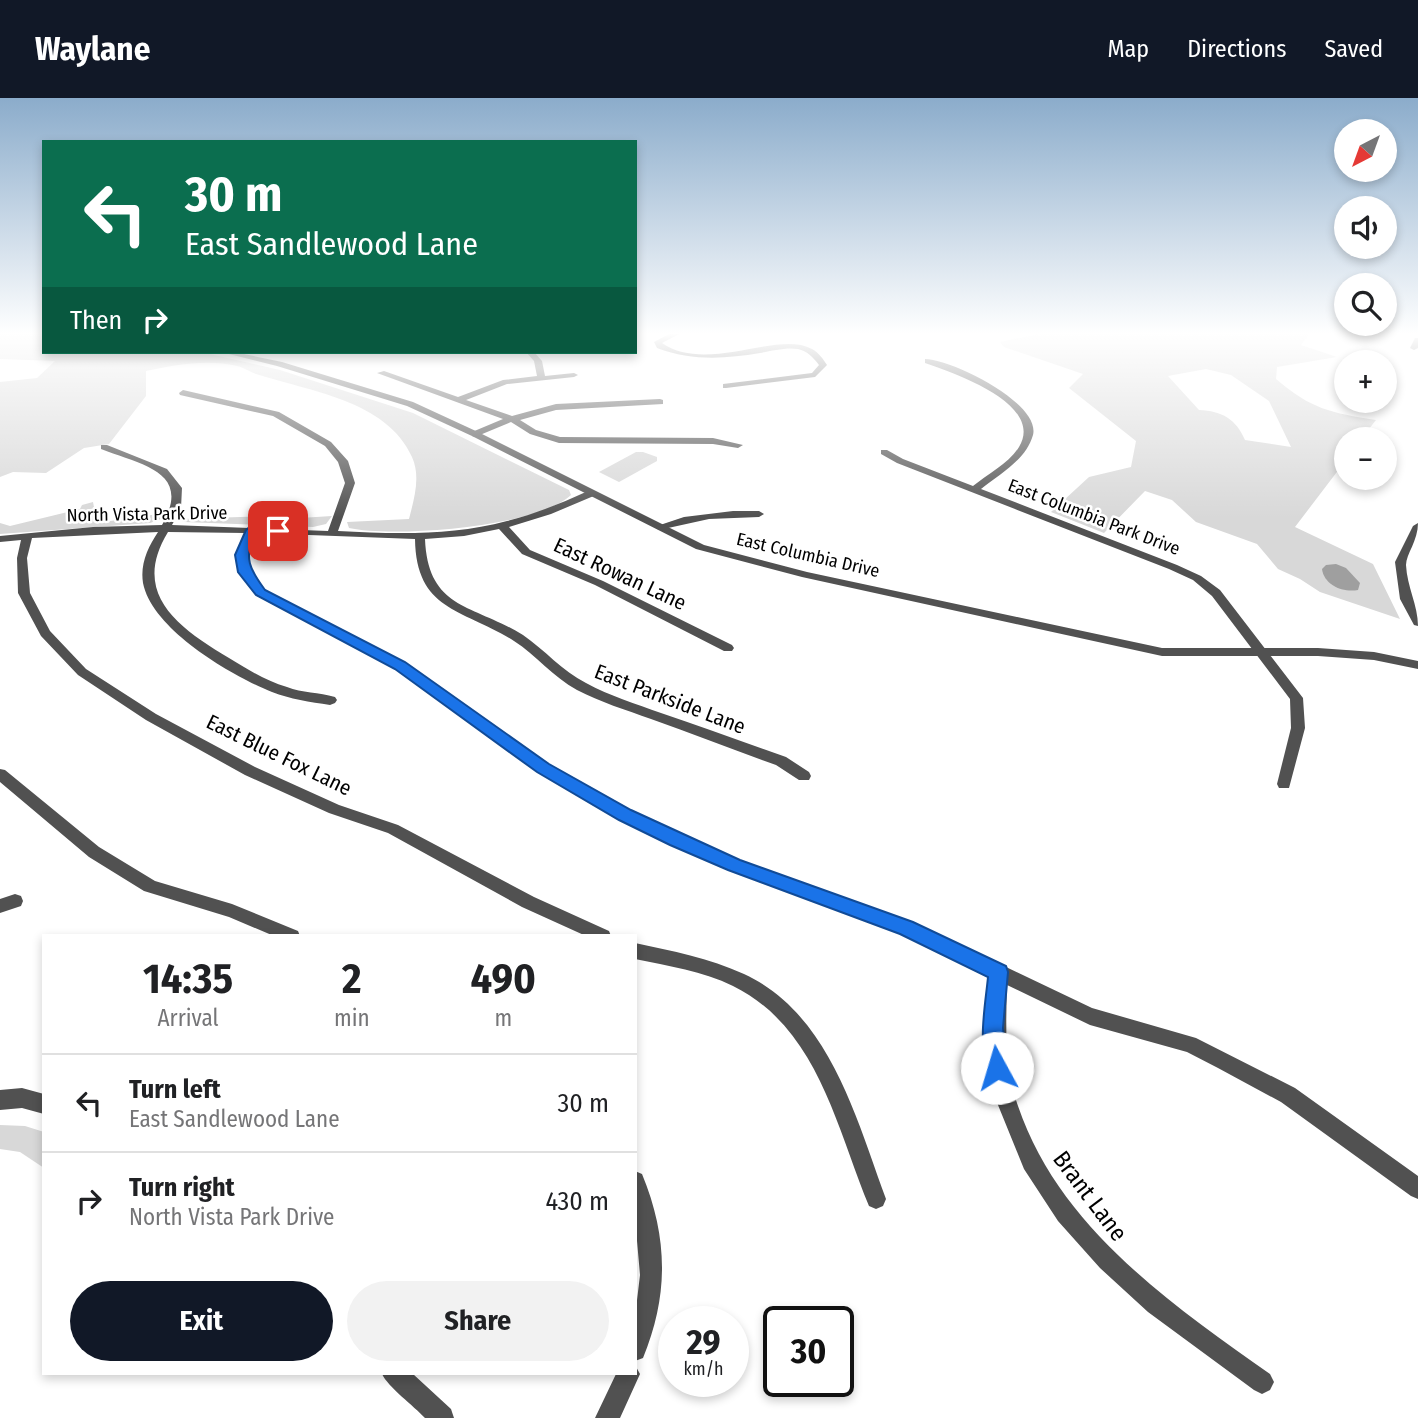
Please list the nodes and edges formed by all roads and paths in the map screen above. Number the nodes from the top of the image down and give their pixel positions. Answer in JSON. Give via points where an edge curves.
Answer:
{"nodes":[{"id":1,"x":190,"y":395,"type":"edge"},
{"id":2,"x":380,"y":395,"type":"edge"},
{"id":3,"x":443,"y":395,"type":"edge"},
{"id":4,"x":470,"y":395,"type":"edge"},
{"id":5,"x":999,"y":395,"type":"edge"},
{"id":6,"x":458,"y":400,"type":"junction"},
{"id":7,"x":660,"y":402,"type":"dead end"},
{"id":8,"x":514,"y":420,"type":"junction"},
{"id":9,"x":480,"y":436,"type":"junction"},
{"id":10,"x":737,"y":445,"type":"dead end"},
{"id":11,"x":104,"y":447,"type":"dead end"},
{"id":12,"x":884,"y":452,"type":"dead end"},
{"id":13,"x":974,"y":490,"type":"junction"},
{"id":14,"x":593,"y":493,"type":"junction"},
{"id":15,"x":759,"y":514,"type":"dead end"},
{"id":16,"x":1418,"y":526,"type":"edge"},
{"id":17,"x":164,"y":527,"type":"junction"},
{"id":18,"x":503,"y":527,"type":"junction"},
{"id":19,"x":659,"y":527,"type":"junction"},
{"id":20,"x":251,"y":530,"type":"junction"},
{"id":21,"x":332,"y":534,"type":"junction"},
{"id":22,"x":28,"y":535,"type":"junction"},
{"id":23,"x":420,"y":538,"type":"junction"},
{"id":24,"x":0,"y":539,"type":"edge"},
{"id":25,"x":1418,"y":622,"type":"edge"},
{"id":26,"x":728,"y":648,"type":"dead end"},
{"id":27,"x":1263,"y":653,"type":"junction"},
{"id":28,"x":1418,"y":665,"type":"edge"},
{"id":29,"x":330,"y":700,"type":"dead end"},
{"id":30,"x":0,"y":774,"type":"edge"},
{"id":31,"x":804,"y":776,"type":"dead end"},
{"id":32,"x":1284,"y":783,"type":"dead end"},
{"id":33,"x":287,"y":934,"type":"edge"},
{"id":34,"x":599,"y":934,"type":"edge"},
{"id":35,"x":637,"y":951,"type":"edge"},
{"id":36,"x":999,"y":972,"type":"junction"},
{"id":37,"x":0,"y":1100,"type":"edge"},
{"id":38,"x":42,"y":1103,"type":"edge"},
{"id":39,"x":637,"y":1187,"type":"edge"},
{"id":40,"x":1418,"y":1189,"type":"edge"},
{"id":41,"x":876,"y":1199,"type":"dead end"},
{"id":42,"x":637,"y":1344,"type":"edge"},
{"id":43,"x":395,"y":1375,"type":"edge"},
{"id":44,"x":628,"y":1375,"type":"edge"},
{"id":45,"x":1262,"y":1382,"type":"dead end"},
{"id":46,"x":442,"y":1418,"type":"edge"},
{"id":47,"x":607,"y":1418,"type":"edge"}],
"edges":[{"from":1,"to":21,"type":"street","via":[[276,414],[328,444],[343,461],[350,483]]},
{"from":2,"to":9,"type":"street","name":"East Columbia Drive"},
{"from":3,"to":6,"type":"street"},
{"from":4,"to":6,"type":"street"},
{"from":5,"to":13,"type":"street","via":[[1025,414],[1031,430],[1025,447]]},
{"from":6,"to":8,"type":"street"},
{"from":7,"to":8,"type":"street","via":[[556,407]]},
{"from":8,"to":9,"type":"street","via":[[505,429]]},
{"from":8,"to":10,"type":"street","via":[[559,440],[713,440]]},
{"from":9,"to":14,"type":"street","name":"East Columbia Drive"},
{"from":11,"to":17,"type":"street","via":[[157,468],[175,482],[178,502]]},
{"from":12,"to":13,"type":"street","name":"East Columbia Park Drive"},
{"from":13,"to":27,"type":"street","name":"East Columbia Park Drive","via":[[1197,578],[1216,593]]},
{"from":14,"to":18,"type":"street","name":"North Vista Park Drive"},
{"from":14,"to":19,"type":"street","name":"East Columbia Drive"},
{"from":15,"to":19,"type":"street","via":[[688,517]]},
{"from":16,"to":25,"type":"street","via":[[1400,562],[1406,599]]},
{"from":17,"to":20,"type":"street","name":"North Vista Park Drive"},
{"from":17,"to":22,"type":"street","name":"North Vista Park Drive"},
{"from":17,"to":29,"type":"street","via":[[151,552],[148,577],[159,606],[178,630],[274,688]]},
{"from":18,"to":23,"type":"street","name":"North Vista Park Drive"},
{"from":18,"to":26,"type":"street","name":"East Rowan Lane","via":[[526,552]]},
{"from":19,"to":27,"type":"street","name":"East Columbia Drive","via":[[700,547],[806,575],[1162,652]]},
{"from":20,"to":21,"type":"street","name":"North Vista Park Drive"},
{"from":20,"to":36,"type":"street","via":[[244,543],[243,565],[261,593],[400,666],[579,790],[676,840],[906,928]]},
{"from":21,"to":23,"type":"street","name":"North Vista Park Drive"},
{"from":22,"to":24,"type":"street","name":"North Vista Park Drive"},
{"from":22,"to":34,"type":"street","name":"East Blue Fox Lane","via":[[22,558],[24,593],[45,633],[82,672],[151,717],[250,771],[334,809],[393,829],[528,902]]},
{"from":23,"to":31,"type":"street","name":"East Parkside Lane","via":[[418,557],[435,592],[516,637],[571,681],[781,761]]},
{"from":27,"to":28,"type":"street","name":"East Columbia Drive","via":[[1374,656]]},
{"from":27,"to":32,"type":"street","name":"East Columbia Park Drive","via":[[1296,698],[1298,727]]},
{"from":30,"to":33,"type":"street","via":[[94,852],[150,886]]},
{"from":35,"to":41,"type":"street","via":[[717,971],[775,1004],[823,1062]]},
{"from":36,"to":40,"type":"street","via":[[1090,1016],[1189,1044],[1245,1071],[1288,1095]]},
{"from":36,"to":45,"type":"street","name":"Brant Lane","via":[[993,1028],[997,1068],[1007,1108],[1050,1194],[1081,1235],[1148,1300]]},
{"from":37,"to":38,"type":"street","via":[[22,1098]]},
{"from":39,"to":42,"type":"street","via":[[646,1214],[650,1255],[649,1308]]},
{"from":43,"to":46,"type":"street"},
{"from":44,"to":47,"type":"street"}]}
